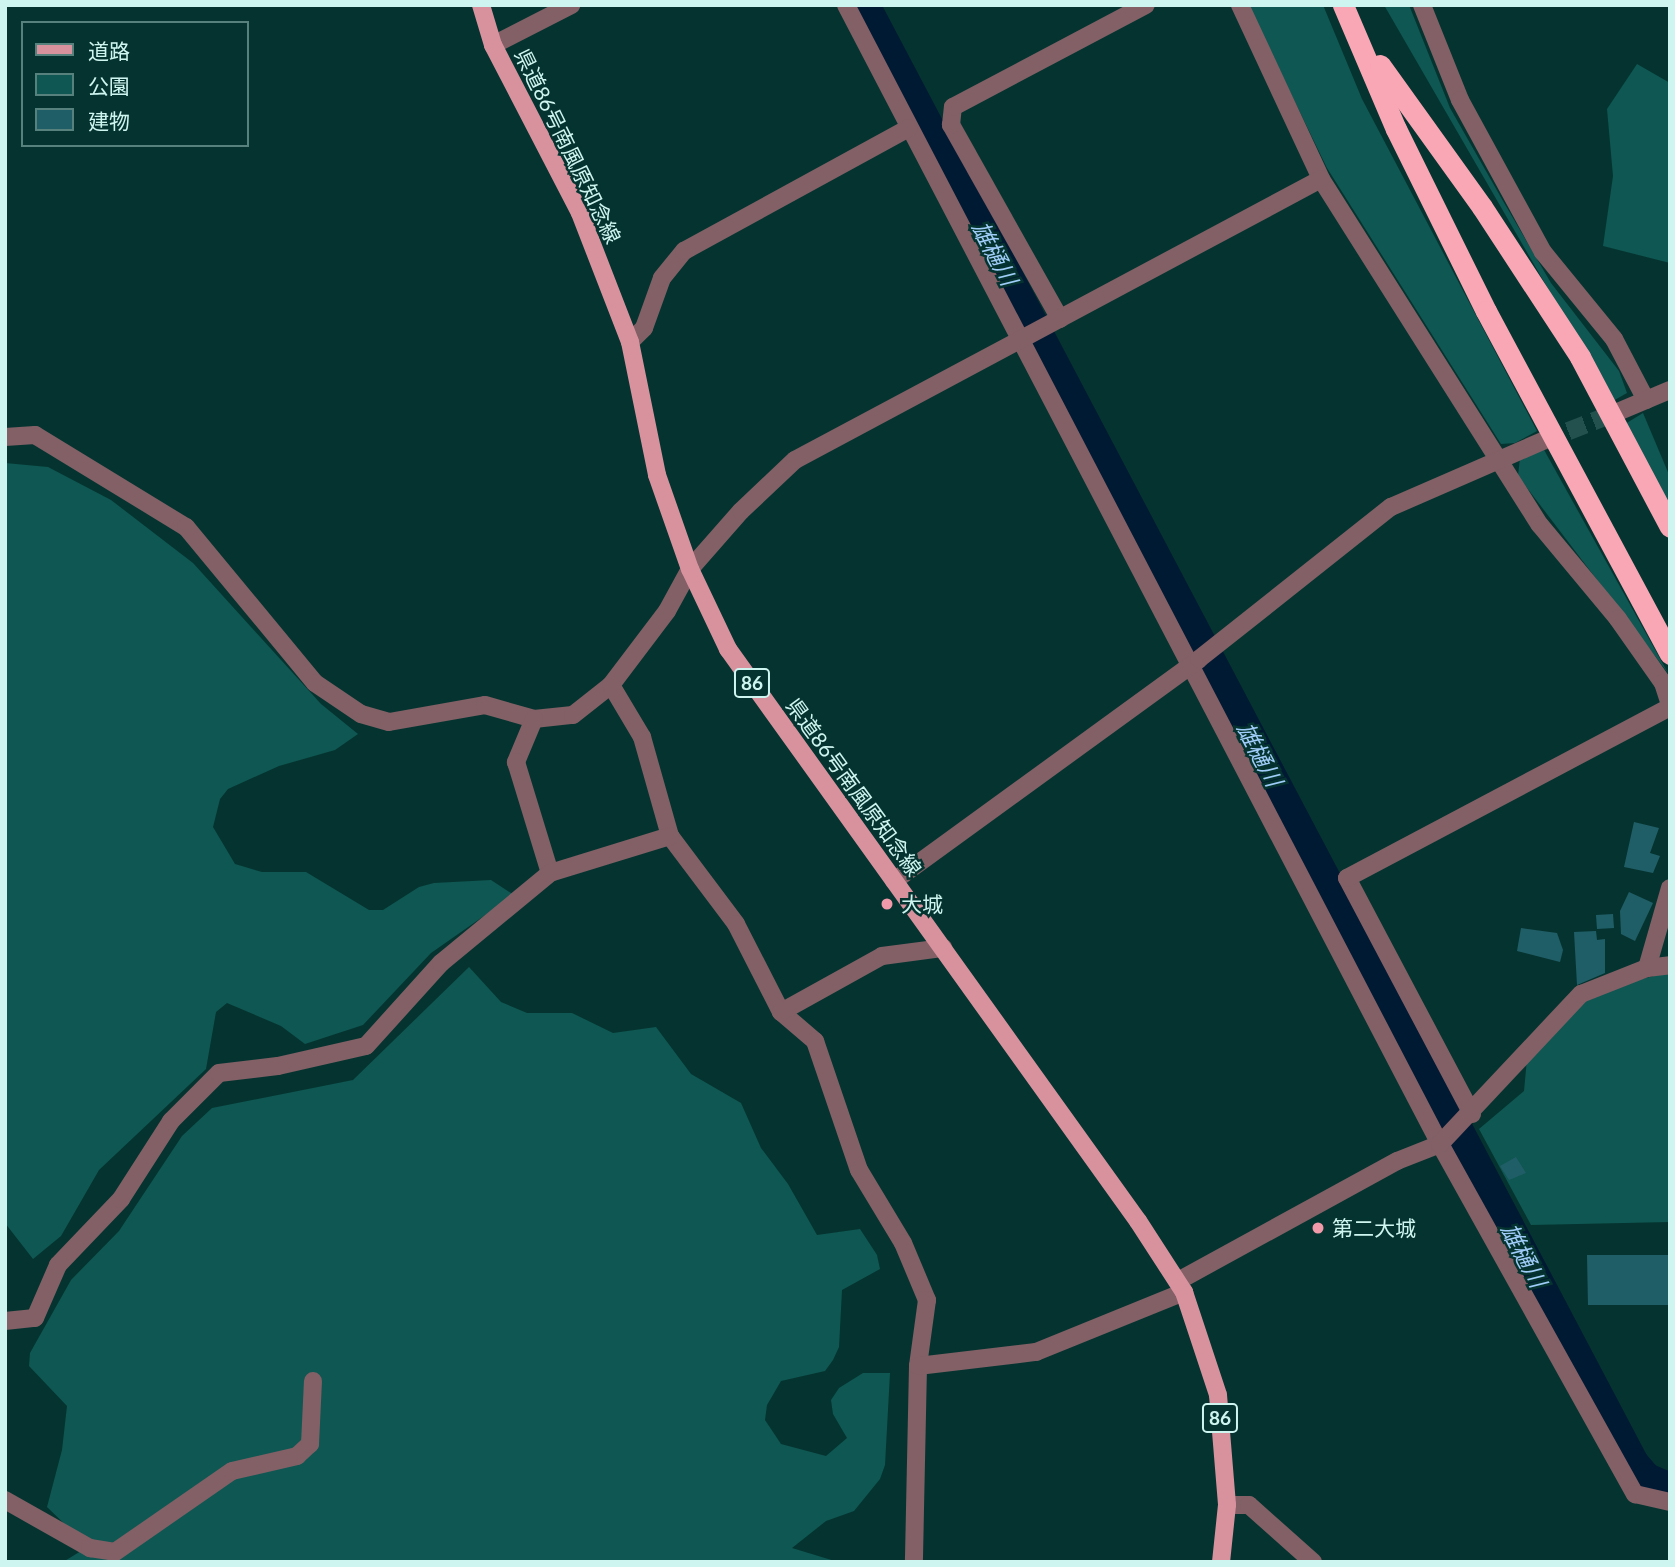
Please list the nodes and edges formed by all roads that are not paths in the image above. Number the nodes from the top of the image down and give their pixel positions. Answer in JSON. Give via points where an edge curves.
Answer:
{"nodes":[{"id":1,"x":481,"y":5,"type":"edge"},
{"id":2,"x":571,"y":5,"type":"edge"},
{"id":3,"x":846,"y":5,"type":"edge"},
{"id":4,"x":1146,"y":5,"type":"edge"},
{"id":5,"x":1240,"y":5,"type":"edge"},
{"id":6,"x":1343,"y":5,"type":"edge"},
{"id":7,"x":1422,"y":5,"type":"edge"},
{"id":8,"x":1360,"y":38,"type":"junction"},
{"id":9,"x":493,"y":45,"type":"junction"},
{"id":10,"x":909,"y":128,"type":"junction"},
{"id":11,"x":1321,"y":179,"type":"junction"},
{"id":12,"x":1060,"y":318,"type":"junction"},
{"id":13,"x":1021,"y":341,"type":"junction"},
{"id":14,"x":630,"y":342,"type":"junction"},
{"id":15,"x":1670,"y":390,"type":"edge"},
{"id":16,"x":1646,"y":400,"type":"junction"},
{"id":17,"x":1620,"y":411,"type":"tunnel mouth"},
{"id":18,"x":5,"y":437,"type":"edge"},
{"id":19,"x":1543,"y":441,"type":"tunnel mouth"},
{"id":20,"x":1502,"y":459,"type":"junction"},
{"id":21,"x":1670,"y":527,"type":"edge"},
{"id":22,"x":690,"y":569,"type":"junction"},
{"id":23,"x":1670,"y":654,"type":"edge"},
{"id":24,"x":1202,"y":657,"type":"junction"},
{"id":25,"x":611,"y":685,"type":"junction"},
{"id":26,"x":1670,"y":706,"type":"edge"},
{"id":27,"x":534,"y":719,"type":"junction"},
{"id":28,"x":670,"y":836,"type":"junction"},
{"id":29,"x":550,"y":873,"type":"junction"},
{"id":30,"x":894,"y":881,"type":"junction"},
{"id":31,"x":1670,"y":888,"type":"edge"},
{"id":32,"x":943,"y":948,"type":"junction"},
{"id":33,"x":1670,"y":965,"type":"edge"},
{"id":34,"x":1647,"y":968,"type":"junction"},
{"id":35,"x":781,"y":1012,"type":"junction"},
{"id":36,"x":1470,"y":1116,"type":"junction"},
{"id":37,"x":1444,"y":1141,"type":"junction"},
{"id":38,"x":1181,"y":1287,"type":"junction"},
{"id":39,"x":5,"y":1321,"type":"edge"},
{"id":40,"x":918,"y":1366,"type":"junction"},
{"id":41,"x":313,"y":1381,"type":"dead end"},
{"id":42,"x":5,"y":1500,"type":"edge"},
{"id":43,"x":1670,"y":1502,"type":"edge"},
{"id":44,"x":1227,"y":1504,"type":"junction"},
{"id":45,"x":914,"y":1562,"type":"edge"},
{"id":46,"x":1221,"y":1562,"type":"edge"},
{"id":47,"x":1313,"y":1562,"type":"edge"}],
"edges":[{"from":1,"to":9,"type":"main road","name":"県道86号南風原知念線","number":"86"},
{"from":2,"to":9,"type":"street"},
{"from":3,"to":10,"type":"street"},
{"from":4,"to":12,"type":"street","via":[[953,107],[951,125]]},
{"from":5,"to":11,"type":"street"},
{"from":6,"to":8,"type":"highway"},
{"from":7,"to":16,"type":"street","via":[[1460,100],[1543,252],[1614,339]]},
{"from":8,"to":21,"type":"highway","via":[[1482,207],[1580,357]]},
{"from":8,"to":23,"type":"highway","via":[[1396,129],[1480,298]]},
{"from":9,"to":14,"type":"main road","name":"県道86号南風原知念線","number":"86","via":[[580,213]]},
{"from":10,"to":13,"type":"street"},
{"from":10,"to":14,"type":"street","via":[[684,251],[662,278],[645,328]]},
{"from":11,"to":12,"type":"street"},
{"from":11,"to":20,"type":"street"},
{"from":12,"to":13,"type":"street"},
{"from":13,"to":22,"type":"street","via":[[795,460],[741,511]]},
{"from":13,"to":24,"type":"street"},
{"from":14,"to":22,"type":"main road","name":"県道86号南風原知念線","number":"86","via":[[657,475]]},
{"from":15,"to":16,"type":"street"},
{"from":16,"to":17,"type":"street"},
{"from":18,"to":27,"type":"street","via":[[35,435],[186,527],[315,683],[361,714],[389,722],[485,705]]},
{"from":19,"to":20,"type":"street"},
{"from":20,"to":24,"type":"street","via":[[1391,507]]},
{"from":20,"to":26,"type":"street","via":[[1541,525],[1663,683]]},
{"from":22,"to":25,"type":"street","via":[[667,611]]},
{"from":22,"to":30,"type":"main road","name":"県道86号南風原知念線","number":"86","via":[[728,649]]},
{"from":24,"to":30,"type":"street"},
{"from":24,"to":37,"type":"street"},
{"from":25,"to":27,"type":"street","via":[[573,715]]},
{"from":25,"to":28,"type":"street","via":[[642,737]]},
{"from":26,"to":36,"type":"street","via":[[1348,878]]},
{"from":27,"to":29,"type":"street","via":[[516,762]]},
{"from":28,"to":29,"type":"street"},
{"from":28,"to":35,"type":"street","via":[[736,924]]},
{"from":29,"to":39,"type":"street","via":[[441,963],[366,1046],[278,1066],[219,1073],[171,1121],[121,1199],[58,1265],[34,1318]]},
{"from":30,"to":32,"type":"main road","name":"県道86号南風原知念線","number":"86"},
{"from":31,"to":34,"type":"street"},
{"from":32,"to":35,"type":"street","via":[[882,956]]},
{"from":32,"to":38,"type":"main road","name":"県道86号南風原知念線","number":"86"},
{"from":33,"to":34,"type":"street"},
{"from":34,"to":36,"type":"street","via":[[1581,994],[1493,1084]]},
{"from":35,"to":40,"type":"street","via":[[815,1041],[859,1170],[903,1242],[927,1300]]},
{"from":36,"to":37,"type":"street"},
{"from":37,"to":38,"type":"street","via":[[1397,1161]]},
{"from":37,"to":43,"type":"street","via":[[1635,1494]]},
{"from":38,"to":40,"type":"street","via":[[1035,1352]]},
{"from":38,"to":44,"type":"main road","name":"県道86号南風原知念線","number":"86","via":[[1218,1395]]},
{"from":40,"to":45,"type":"street"},
{"from":41,"to":42,"type":"street","via":[[310,1444],[297,1457],[232,1471],[116,1552],[90,1548]]},
{"from":44,"to":46,"type":"main road","name":"県道86号南風原知念線","number":"86"},
{"from":44,"to":47,"type":"street","via":[[1249,1505]]}]}
